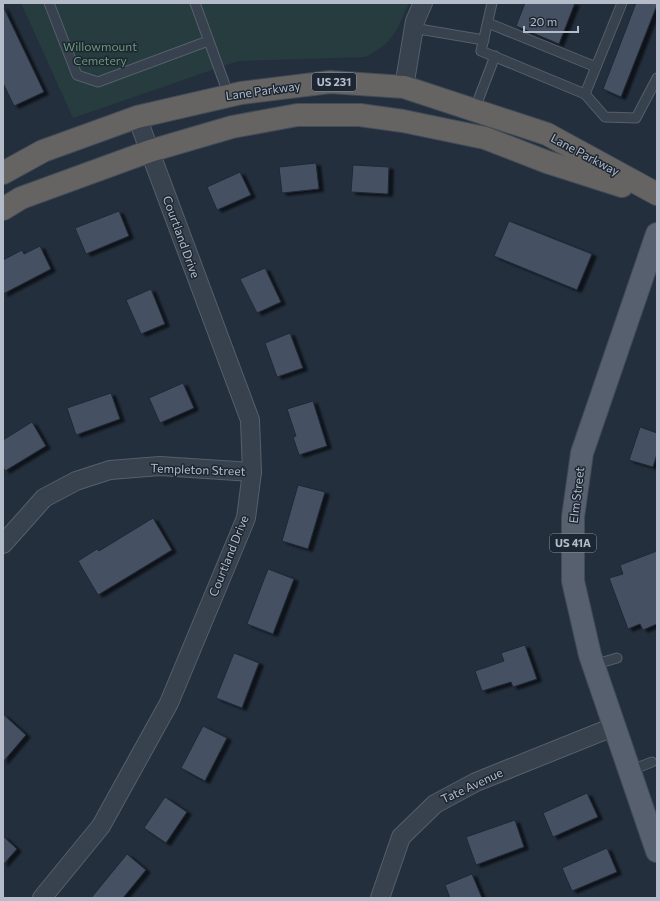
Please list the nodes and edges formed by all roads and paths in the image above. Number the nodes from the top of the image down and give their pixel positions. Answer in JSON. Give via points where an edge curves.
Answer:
{"nodes":[{"id":1,"x":49,"y":3,"type":"edge"},
{"id":2,"x":195,"y":3,"type":"edge"},
{"id":3,"x":423,"y":3,"type":"edge"},
{"id":4,"x":492,"y":3,"type":"edge"},
{"id":5,"x":622,"y":3,"type":"edge"},
{"id":6,"x":488,"y":23,"type":"junction"},
{"id":7,"x":413,"y":28,"type":"junction"},
{"id":8,"x":484,"y":40,"type":"junction"},
{"id":9,"x":208,"y":41,"type":"junction"},
{"id":10,"x":495,"y":56,"type":"junction"},
{"id":11,"x":596,"y":67,"type":"junction"},
{"id":12,"x":657,"y":78,"type":"edge"},
{"id":13,"x":404,"y":87,"type":"junction"},
{"id":14,"x":585,"y":94,"type":"junction"},
{"id":15,"x":229,"y":96,"type":"junction"},
{"id":16,"x":474,"y":110,"type":"junction"},
{"id":17,"x":137,"y":117,"type":"junction"},
{"id":18,"x":150,"y":152,"type":"junction"},
{"id":19,"x":3,"y":173,"type":"edge"},
{"id":20,"x":657,"y":195,"type":"edge"},
{"id":21,"x":3,"y":209,"type":"edge"},
{"id":22,"x":657,"y":234,"type":"edge"},
{"id":23,"x":252,"y":472,"type":"junction"},
{"id":24,"x":3,"y":544,"type":"edge"},
{"id":25,"x":616,"y":658,"type":"dead end"},
{"id":26,"x":593,"y":665,"type":"junction"},
{"id":27,"x":613,"y":727,"type":"junction"},
{"id":28,"x":652,"y":762,"type":"dead end"},
{"id":29,"x":629,"y":771,"type":"junction"},
{"id":30,"x":657,"y":851,"type":"edge"},
{"id":31,"x":42,"y":898,"type":"edge"},
{"id":32,"x":380,"y":898,"type":"edge"}],
"edges":[{"from":1,"to":9,"type":"lane","via":[[77,75],[98,82]]},
{"from":2,"to":9,"type":"lane"},
{"from":3,"to":7,"type":"street"},
{"from":4,"to":6,"type":"lane"},
{"from":5,"to":11,"type":"lane"},
{"from":6,"to":8,"type":"lane"},
{"from":6,"to":11,"type":"lane"},
{"from":7,"to":8,"type":"lane"},
{"from":7,"to":13,"type":"street"},
{"from":8,"to":10,"type":"lane","via":[[481,51]]},
{"from":9,"to":15,"type":"lane"},
{"from":10,"to":14,"type":"lane"},
{"from":10,"to":16,"type":"lane"},
{"from":11,"to":14,"type":"lane"},
{"from":12,"to":14,"type":"lane","via":[[636,118],[605,117]]},
{"from":13,"to":15,"type":"highway","name":"Lane Parkway","number":"US 231","via":[[330,82]]},
{"from":13,"to":16,"type":"highway","name":"Lane Parkway","number":"US 231"},
{"from":15,"to":17,"type":"highway","name":"Lane Parkway","number":"US 231"},
{"from":16,"to":20,"type":"highway","name":"Lane Parkway","number":"US 231","via":[[547,134]]},
{"from":17,"to":18,"type":"street","name":"Courtland Drive"},
{"from":17,"to":19,"type":"highway","name":"Lane Parkway","number":"US 231","via":[[43,152]]},
{"from":18,"to":20,"type":"highway","name":"Lane Parkway","number":"US 231","via":[[232,127],[297,116],[360,115],[485,138],[547,162]]},
{"from":18,"to":21,"type":"highway","name":"Lane Parkway","number":"US 231","via":[[21,198]]},
{"from":18,"to":23,"type":"street","name":"Courtland Drive","via":[[250,420]]},
{"from":22,"to":26,"type":"main road","name":"Elm Street","number":"US 41A","via":[[581,461],[573,517],[573,581]]},
{"from":23,"to":24,"type":"street","name":"Templeton Street","via":[[160,466],[110,470],[76,481],[44,498]]},
{"from":23,"to":31,"type":"street","name":"Courtland Drive","via":[[246,518],[168,703],[101,826]]},
{"from":25,"to":26,"type":"lane"},
{"from":26,"to":27,"type":"main road","name":"Elm Street","number":"US 41A"},
{"from":27,"to":29,"type":"main road","name":"Elm Street","number":"US 41A"},
{"from":27,"to":32,"type":"street","name":"Tate Avenue","via":[[476,782],[435,804],[401,837]]},
{"from":28,"to":29,"type":"lane"},
{"from":29,"to":30,"type":"main road","name":"Elm Street","number":"US 41A"}]}
